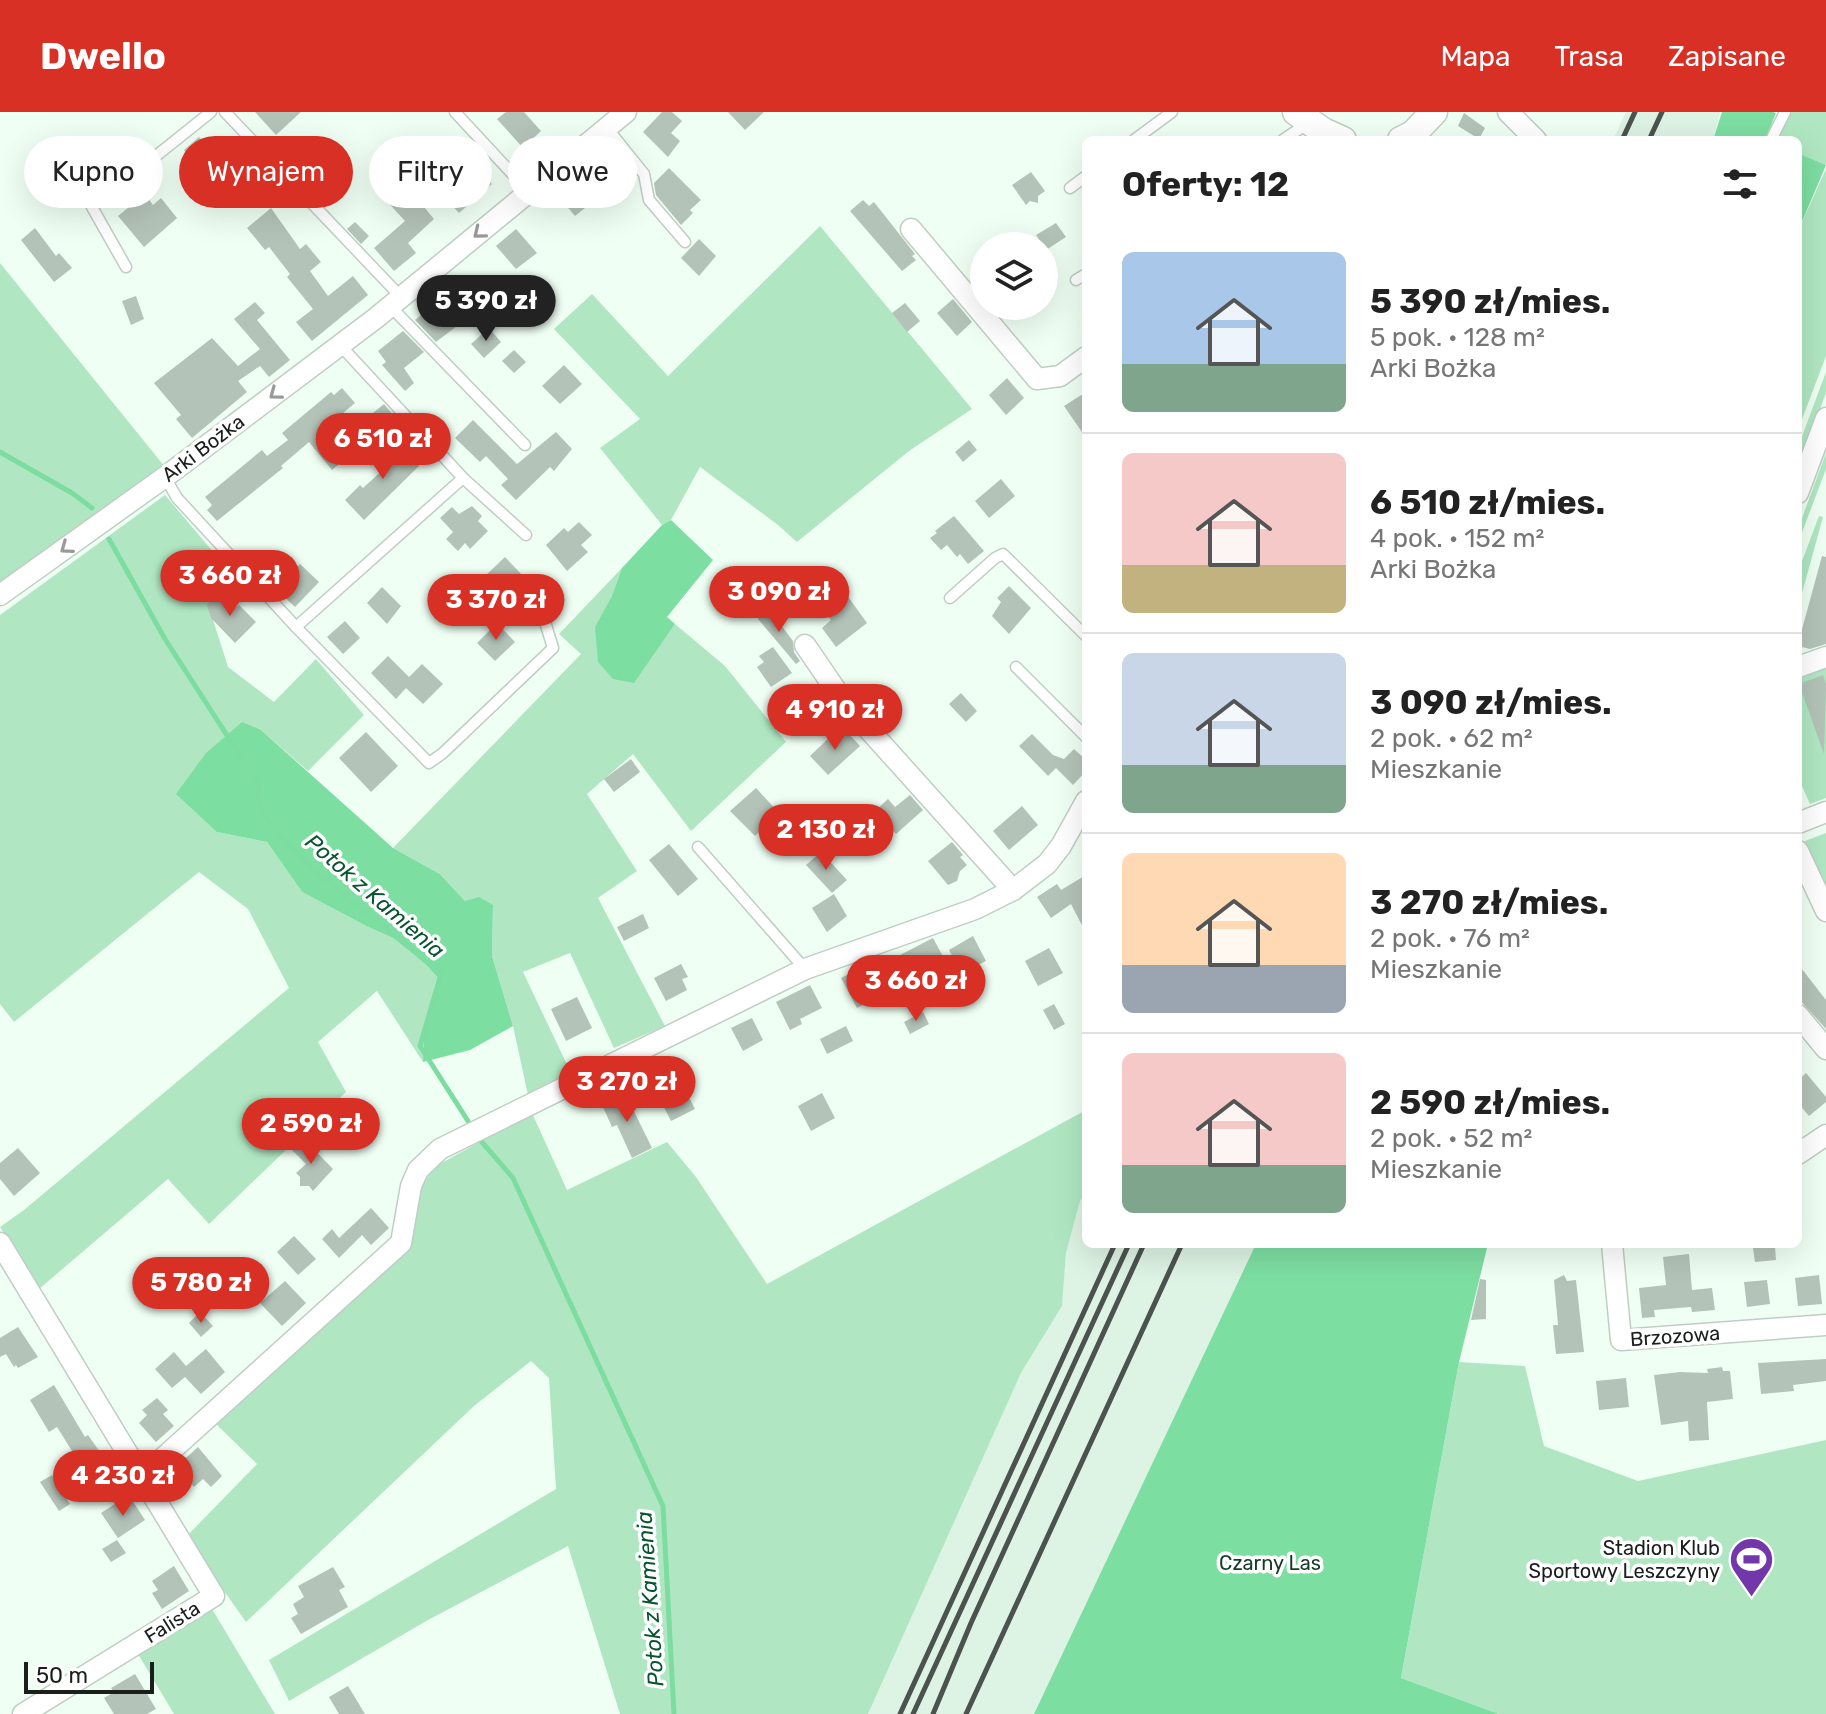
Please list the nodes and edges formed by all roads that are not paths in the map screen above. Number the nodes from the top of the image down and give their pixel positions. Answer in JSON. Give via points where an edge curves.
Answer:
{"nodes":[{"id":1,"x":211,"y":112,"type":"edge"},
{"id":2,"x":225,"y":112,"type":"edge"},
{"id":3,"x":455,"y":112,"type":"edge"},
{"id":4,"x":626,"y":112,"type":"edge"},
{"id":5,"x":1172,"y":112,"type":"edge"},
{"id":6,"x":1434,"y":112,"type":"edge"},
{"id":7,"x":1508,"y":112,"type":"edge"},
{"id":8,"x":1785,"y":112,"type":"edge"},
{"id":9,"x":1303,"y":117,"type":"edge"},
{"id":10,"x":607,"y":128,"type":"junction"},
{"id":11,"x":597,"y":136,"type":"edge"},
{"id":12,"x":1139,"y":136,"type":"edge"},
{"id":13,"x":1286,"y":136,"type":"edge"},
{"id":14,"x":1336,"y":136,"type":"edge"},
{"id":15,"x":1409,"y":136,"type":"edge"},
{"id":16,"x":1532,"y":136,"type":"edge"},
{"id":17,"x":1773,"y":136,"type":"edge"},
{"id":18,"x":508,"y":169,"type":"edge"},
{"id":19,"x":1082,"y":179,"type":"edge"},
{"id":20,"x":1070,"y":188,"type":"dead end"},
{"id":21,"x":509,"y":208,"type":"edge"},
{"id":22,"x":911,"y":229,"type":"dead end"},
{"id":23,"x":685,"y":242,"type":"dead end"},
{"id":24,"x":126,"y":267,"type":"dead end"},
{"id":25,"x":396,"y":301,"type":"junction"},
{"id":26,"x":340,"y":345,"type":"junction"},
{"id":27,"x":1082,"y":360,"type":"edge"},
{"id":28,"x":1825,"y":421,"type":"edge"},
{"id":29,"x":525,"y":445,"type":"dead end"},
{"id":30,"x":165,"y":477,"type":"junction"},
{"id":31,"x":463,"y":478,"type":"junction"},
{"id":32,"x":1802,"y":482,"type":"edge"},
{"id":33,"x":526,"y":535,"type":"dead end"},
{"id":34,"x":0,"y":595,"type":"edge"},
{"id":35,"x":950,"y":598,"type":"dead end"},
{"id":36,"x":542,"y":612,"type":"dead end"},
{"id":37,"x":296,"y":627,"type":"junction"},
{"id":38,"x":1082,"y":632,"type":"edge"},
{"id":39,"x":805,"y":645,"type":"dead end"},
{"id":40,"x":1826,"y":657,"type":"edge"},
{"id":41,"x":1802,"y":666,"type":"edge"},
{"id":42,"x":1016,"y":667,"type":"dead end"},
{"id":43,"x":1082,"y":733,"type":"edge"},
{"id":44,"x":1082,"y":808,"type":"edge"},
{"id":45,"x":1826,"y":812,"type":"edge"},
{"id":46,"x":1802,"y":821,"type":"edge"},
{"id":47,"x":698,"y":847,"type":"dead end"},
{"id":48,"x":1802,"y":860,"type":"edge"},
{"id":49,"x":1013,"y":890,"type":"junction"},
{"id":50,"x":1826,"y":911,"type":"edge"},
{"id":51,"x":805,"y":969,"type":"junction"},
{"id":52,"x":1802,"y":1020,"type":"edge"},
{"id":53,"x":1826,"y":1049,"type":"edge"},
{"id":54,"x":1826,"y":1135,"type":"edge"},
{"id":55,"x":1802,"y":1151,"type":"edge"},
{"id":56,"x":0,"y":1243,"type":"edge"},
{"id":57,"x":1612,"y":1248,"type":"edge"},
{"id":58,"x":1826,"y":1325,"type":"edge"},
{"id":59,"x":142,"y":1477,"type":"junction"},
{"id":60,"x":23,"y":1714,"type":"edge"}],
"edges":[{"from":1,"to":24,"type":"lane","via":[[92,207]]},
{"from":2,"to":25,"type":"lane"},
{"from":3,"to":18,"type":"lane"},
{"from":4,"to":10,"type":"street","name":"Arki Bożka"},
{"from":5,"to":12,"type":"lane"},
{"from":6,"to":15,"type":"street"},
{"from":7,"to":16,"type":"street"},
{"from":8,"to":17,"type":"lane"},
{"from":9,"to":13,"type":"lane"},
{"from":9,"to":14,"type":"street"},
{"from":10,"to":11,"type":"street","name":"Arki Bożka"},
{"from":10,"to":23,"type":"lane","via":[[644,174],[649,200]]},
{"from":19,"to":20,"type":"lane"},
{"from":21,"to":25,"type":"street","name":"Arki Bożka","one_way":true},
{"from":22,"to":27,"type":"street","via":[[1037,379],[1060,376]]},
{"from":25,"to":26,"type":"street","name":"Arki Bożka"},
{"from":25,"to":29,"type":"lane"},
{"from":26,"to":30,"type":"street","name":"Arki Bożka","one_way":true},
{"from":26,"to":31,"type":"lane"},
{"from":28,"to":32,"type":"street"},
{"from":30,"to":34,"type":"street","name":"Arki Bożka","one_way":true},
{"from":30,"to":37,"type":"lane","via":[[177,498]]},
{"from":31,"to":33,"type":"lane"},
{"from":31,"to":37,"type":"lane"},
{"from":35,"to":38,"type":"lane","via":[[1003,554]]},
{"from":36,"to":37,"type":"lane","via":[[553,648],[429,763]]},
{"from":39,"to":49,"type":"street","via":[[844,702]]},
{"from":40,"to":41,"type":"street"},
{"from":42,"to":43,"type":"lane"},
{"from":44,"to":49,"type":"street","via":[[1047,864]]},
{"from":45,"to":46,"type":"street"},
{"from":47,"to":51,"type":"lane"},
{"from":48,"to":50,"type":"street"},
{"from":49,"to":51,"type":"street","via":[[975,909]]},
{"from":51,"to":59,"type":"street","via":[[440,1149],[418,1170],[411,1186],[401,1243]]},
{"from":52,"to":53,"type":"street"},
{"from":54,"to":55,"type":"street"},
{"from":56,"to":59,"type":"street","name":"Falista"},
{"from":57,"to":58,"type":"street","name":"Brzozowa","via":[[1621,1340]]},
{"from":59,"to":60,"type":"street","name":"Falista","via":[[214,1596]]}]}
